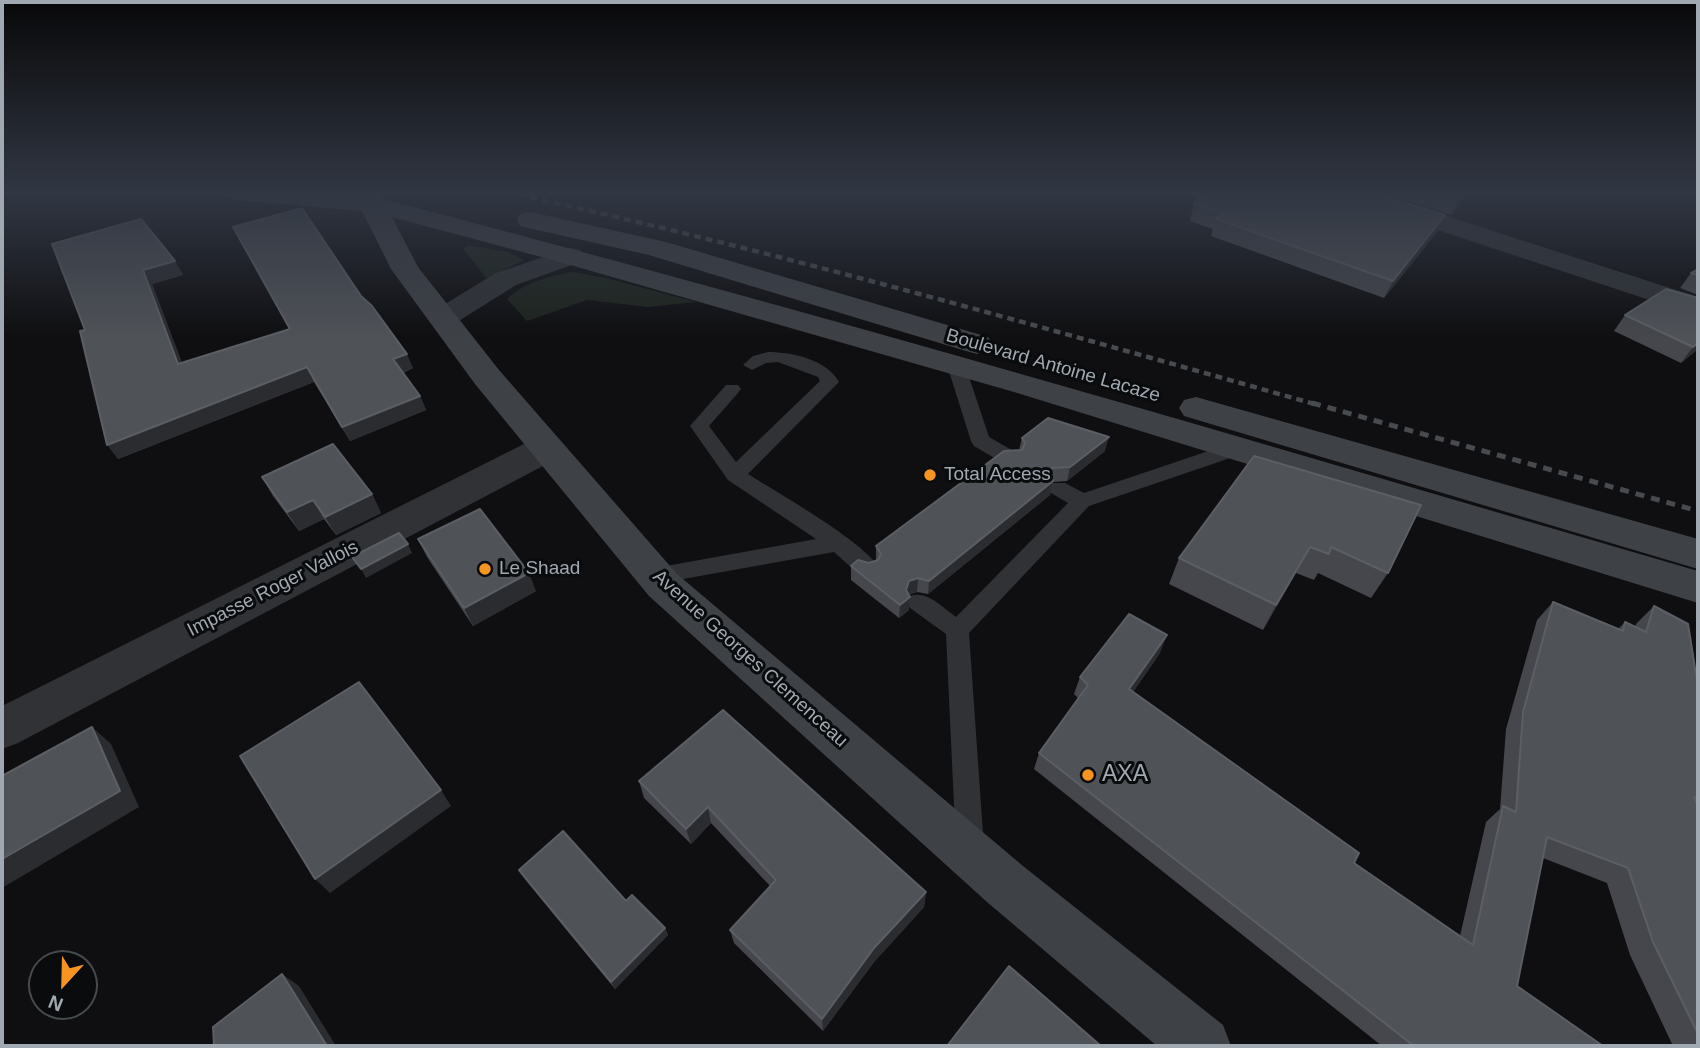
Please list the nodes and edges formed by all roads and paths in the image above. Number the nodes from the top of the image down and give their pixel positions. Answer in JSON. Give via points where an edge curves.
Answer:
{"nodes":[{"id":1,"x":390,"y":241,"type":"edge"},
{"id":2,"x":517,"y":241,"type":"edge"},
{"id":3,"x":624,"y":241,"type":"edge"},
{"id":4,"x":1496,"y":241,"type":"edge"},
{"id":5,"x":570,"y":256,"type":"junction"},
{"id":6,"x":1698,"y":307,"type":"edge"},
{"id":7,"x":443,"y":318,"type":"junction"},
{"id":8,"x":752,"y":365,"type":"dead end"},
{"id":9,"x":956,"y":365,"type":"junction"},
{"id":10,"x":732,"y":389,"type":"dead end"},
{"id":11,"x":545,"y":449,"type":"junction"},
{"id":12,"x":1238,"y":449,"type":"junction"},
{"id":13,"x":1010,"y":458,"type":"edge"},
{"id":14,"x":735,"y":475,"type":"junction"},
{"id":15,"x":1058,"y":488,"type":"edge"},
{"id":16,"x":1082,"y":501,"type":"junction"},
{"id":17,"x":838,"y":543,"type":"junction"},
{"id":18,"x":1698,"y":554,"type":"edge"},
{"id":19,"x":867,"y":567,"type":"edge"},
{"id":20,"x":655,"y":576,"type":"junction"},
{"id":21,"x":1698,"y":587,"type":"edge"},
{"id":22,"x":918,"y":602,"type":"dead end"},
{"id":23,"x":957,"y":630,"type":"junction"},
{"id":24,"x":2,"y":729,"type":"edge"},
{"id":25,"x":970,"y":853,"type":"junction"},
{"id":26,"x":1202,"y":1046,"type":"edge"}],
"edges":[{"from":1,"to":7,"type":"main road","name":"Avenue Georges Clemenceau","via":[[405,269]]},
{"from":2,"to":5,"type":"main road","name":"Boulevard Antoine Lacaze"},
{"from":3,"to":18,"type":"main road","name":"Boulevard Antoine Lacaze"},
{"from":4,"to":6,"type":"street"},
{"from":5,"to":7,"type":"street","via":[[506,279]]},
{"from":5,"to":9,"type":"main road","name":"Boulevard Antoine Lacaze"},
{"from":7,"to":11,"type":"main road","name":"Avenue Georges Clemenceau"},
{"from":8,"to":14,"type":"lane","via":[[774,356],[825,373],[830,382]]},
{"from":9,"to":12,"type":"main road","name":"Boulevard Antoine Lacaze"},
{"from":9,"to":13,"type":"lane","via":[[981,441]]},
{"from":10,"to":14,"type":"lane","via":[[699,426]]},
{"from":11,"to":20,"type":"main road","name":"Avenue Georges Clemenceau"},
{"from":11,"to":24,"type":"street","name":"Impasse Roger Vallois"},
{"from":12,"to":16,"type":"lane"},
{"from":12,"to":21,"type":"main road","name":"Boulevard Antoine Lacaze"},
{"from":14,"to":17,"type":"lane"},
{"from":15,"to":16,"type":"lane"},
{"from":16,"to":23,"type":"lane"},
{"from":17,"to":19,"type":"lane"},
{"from":17,"to":20,"type":"lane"},
{"from":20,"to":25,"type":"main road","name":"Avenue Georges Clemenceau"},
{"from":22,"to":23,"type":"lane"},
{"from":23,"to":25,"type":"lane"},
{"from":25,"to":26,"type":"main road","name":"Avenue Georges Clemenceau"}]}
